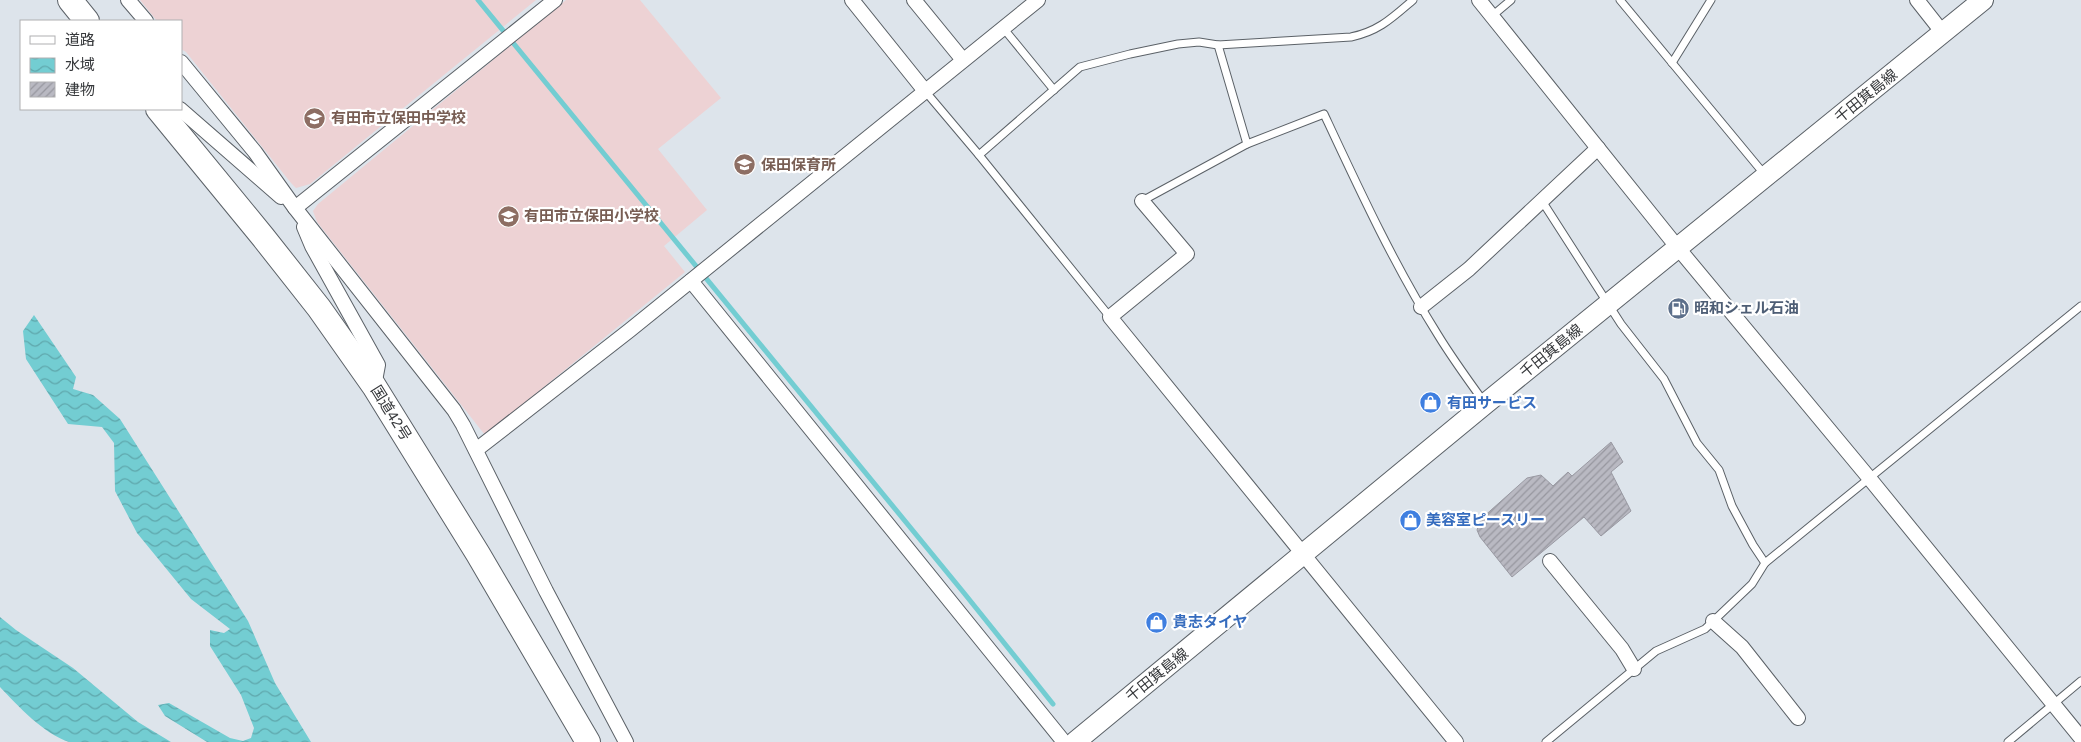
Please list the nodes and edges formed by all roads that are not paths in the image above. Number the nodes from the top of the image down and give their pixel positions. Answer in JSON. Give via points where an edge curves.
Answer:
{"nodes":[{"id":1,"x":70,"y":0,"type":"edge"},
{"id":2,"x":128,"y":0,"type":"edge"},
{"id":3,"x":556,"y":0,"type":"edge"},
{"id":4,"x":852,"y":0,"type":"edge"},
{"id":5,"x":914,"y":0,"type":"edge"},
{"id":6,"x":1413,"y":0,"type":"edge"},
{"id":7,"x":1479,"y":0,"type":"edge"},
{"id":8,"x":1511,"y":0,"type":"edge"},
{"id":9,"x":1620,"y":0,"type":"edge"},
{"id":10,"x":1712,"y":0,"type":"edge"},
{"id":11,"x":1917,"y":0,"type":"edge"},
{"id":12,"x":1983,"y":0,"type":"edge"},
{"id":13,"x":1035,"y":1,"type":"edge"},
{"id":14,"x":1492,"y":16,"type":"junction"},
{"id":15,"x":86,"y":20,"type":"edge"},
{"id":16,"x":145,"y":20,"type":"edge"},
{"id":17,"x":1004,"y":29,"type":"junction"},
{"id":18,"x":1943,"y":32,"type":"junction"},
{"id":19,"x":1218,"y":45,"type":"junction"},
{"id":20,"x":963,"y":60,"type":"junction"},
{"id":21,"x":182,"y":63,"type":"edge"},
{"id":22,"x":1672,"y":63,"type":"junction"},
{"id":23,"x":1054,"y":90,"type":"junction"},
{"id":24,"x":925,"y":92,"type":"junction"},
{"id":25,"x":159,"y":110,"type":"edge"},
{"id":26,"x":181,"y":110,"type":"edge"},
{"id":27,"x":1247,"y":144,"type":"junction"},
{"id":28,"x":1598,"y":148,"type":"junction"},
{"id":29,"x":980,"y":154,"type":"junction"},
{"id":30,"x":1766,"y":176,"type":"junction"},
{"id":31,"x":1541,"y":200,"type":"junction"},
{"id":32,"x":1142,"y":201,"type":"joint"},
{"id":33,"x":295,"y":208,"type":"junction"},
{"id":34,"x":1678,"y":248,"type":"junction"},
{"id":35,"x":691,"y":280,"type":"junction"},
{"id":36,"x":1609,"y":304,"type":"junction"},
{"id":37,"x":2081,"y":306,"type":"edge"},
{"id":38,"x":1421,"y":307,"type":"junction"},
{"id":39,"x":1110,"y":317,"type":"junction"},
{"id":40,"x":374,"y":386,"type":"junction"},
{"id":41,"x":1485,"y":404,"type":"junction"},
{"id":42,"x":476,"y":450,"type":"junction"},
{"id":43,"x":1870,"y":479,"type":"junction"},
{"id":44,"x":1305,"y":554,"type":"junction"},
{"id":45,"x":1550,"y":561,"type":"dead end"},
{"id":46,"x":1765,"y":563,"type":"junction"},
{"id":47,"x":1713,"y":621,"type":"junction"},
{"id":48,"x":1634,"y":669,"type":"junction"},
{"id":49,"x":2081,"y":681,"type":"edge"},
{"id":50,"x":2053,"y":704,"type":"junction"},
{"id":51,"x":1798,"y":718,"type":"dead end"},
{"id":52,"x":2081,"y":738,"type":"edge"},
{"id":53,"x":588,"y":742,"type":"edge"},
{"id":54,"x":626,"y":742,"type":"edge"},
{"id":55,"x":1064,"y":742,"type":"edge"},
{"id":56,"x":1075,"y":742,"type":"edge"},
{"id":57,"x":1456,"y":742,"type":"edge"},
{"id":58,"x":1546,"y":742,"type":"edge"},
{"id":59,"x":2008,"y":742,"type":"edge"}],
"edges":[{"from":1,"to":15,"type":"highway"},
{"from":2,"to":16,"type":"street"},
{"from":3,"to":33,"type":"street"},
{"from":4,"to":24,"type":"street"},
{"from":5,"to":20,"type":"street"},
{"from":6,"to":19,"type":"lane","via":[[1385,25],[1351,37]]},
{"from":7,"to":14,"type":"street"},
{"from":8,"to":14,"type":"lane"},
{"from":9,"to":22,"type":"lane"},
{"from":10,"to":22,"type":"lane"},
{"from":11,"to":18,"type":"street"},
{"from":12,"to":18,"type":"main road","name":"千田箕島線"},
{"from":13,"to":17,"type":"street"},
{"from":14,"to":28,"type":"street"},
{"from":17,"to":20,"type":"street"},
{"from":17,"to":23,"type":"lane"},
{"from":18,"to":30,"type":"main road","name":"千田箕島線"},
{"from":19,"to":23,"type":"lane","via":[[1199,42],[1178,44],[1088,64]]},
{"from":19,"to":27,"type":"lane"},
{"from":20,"to":24,"type":"street"},
{"from":21,"to":33,"type":"street","via":[[255,152]]},
{"from":22,"to":30,"type":"lane"},
{"from":23,"to":29,"type":"lane"},
{"from":24,"to":29,"type":"lane"},
{"from":24,"to":35,"type":"street"},
{"from":25,"to":40,"type":"highway","name":"国道42号","via":[[319,308]]},
{"from":26,"to":33,"type":"street"},
{"from":27,"to":32,"type":"lane"},
{"from":27,"to":38,"type":"lane","via":[[1324,114]]},
{"from":28,"to":31,"type":"street"},
{"from":28,"to":34,"type":"street"},
{"from":29,"to":39,"type":"lane"},
{"from":30,"to":34,"type":"main road","name":"千田箕島線"},
{"from":31,"to":36,"type":"lane"},
{"from":31,"to":38,"type":"street","via":[[1468,269]]},
{"from":32,"to":39,"type":"street","via":[[1187,254]]},
{"from":33,"to":40,"type":"street","via":[[312,246],[378,365]]},
{"from":33,"to":42,"type":"street","via":[[454,410]]},
{"from":34,"to":36,"type":"main road","name":"千田箕島線"},
{"from":34,"to":43,"type":"street"},
{"from":35,"to":42,"type":"street"},
{"from":35,"to":55,"type":"street"},
{"from":36,"to":41,"type":"main road","name":"千田箕島線"},
{"from":36,"to":46,"type":"lane","via":[[1664,379],[1697,443],[1719,470],[1732,506]]},
{"from":37,"to":43,"type":"lane"},
{"from":38,"to":41,"type":"lane"},
{"from":39,"to":44,"type":"street"},
{"from":40,"to":53,"type":"highway","name":"国道42号","via":[[478,554]]},
{"from":41,"to":44,"type":"main road","name":"千田箕島線"},
{"from":42,"to":54,"type":"street"},
{"from":43,"to":46,"type":"lane"},
{"from":43,"to":50,"type":"street"},
{"from":44,"to":56,"type":"main road","name":"千田箕島線"},
{"from":44,"to":57,"type":"street"},
{"from":45,"to":48,"type":"street"},
{"from":46,"to":47,"type":"lane","via":[[1752,584]]},
{"from":47,"to":48,"type":"lane","via":[[1705,629],[1656,651]]},
{"from":47,"to":51,"type":"street","via":[[1748,653]]},
{"from":48,"to":58,"type":"lane"},
{"from":49,"to":50,"type":"lane"},
{"from":50,"to":52,"type":"street"},
{"from":50,"to":59,"type":"lane"}]}
